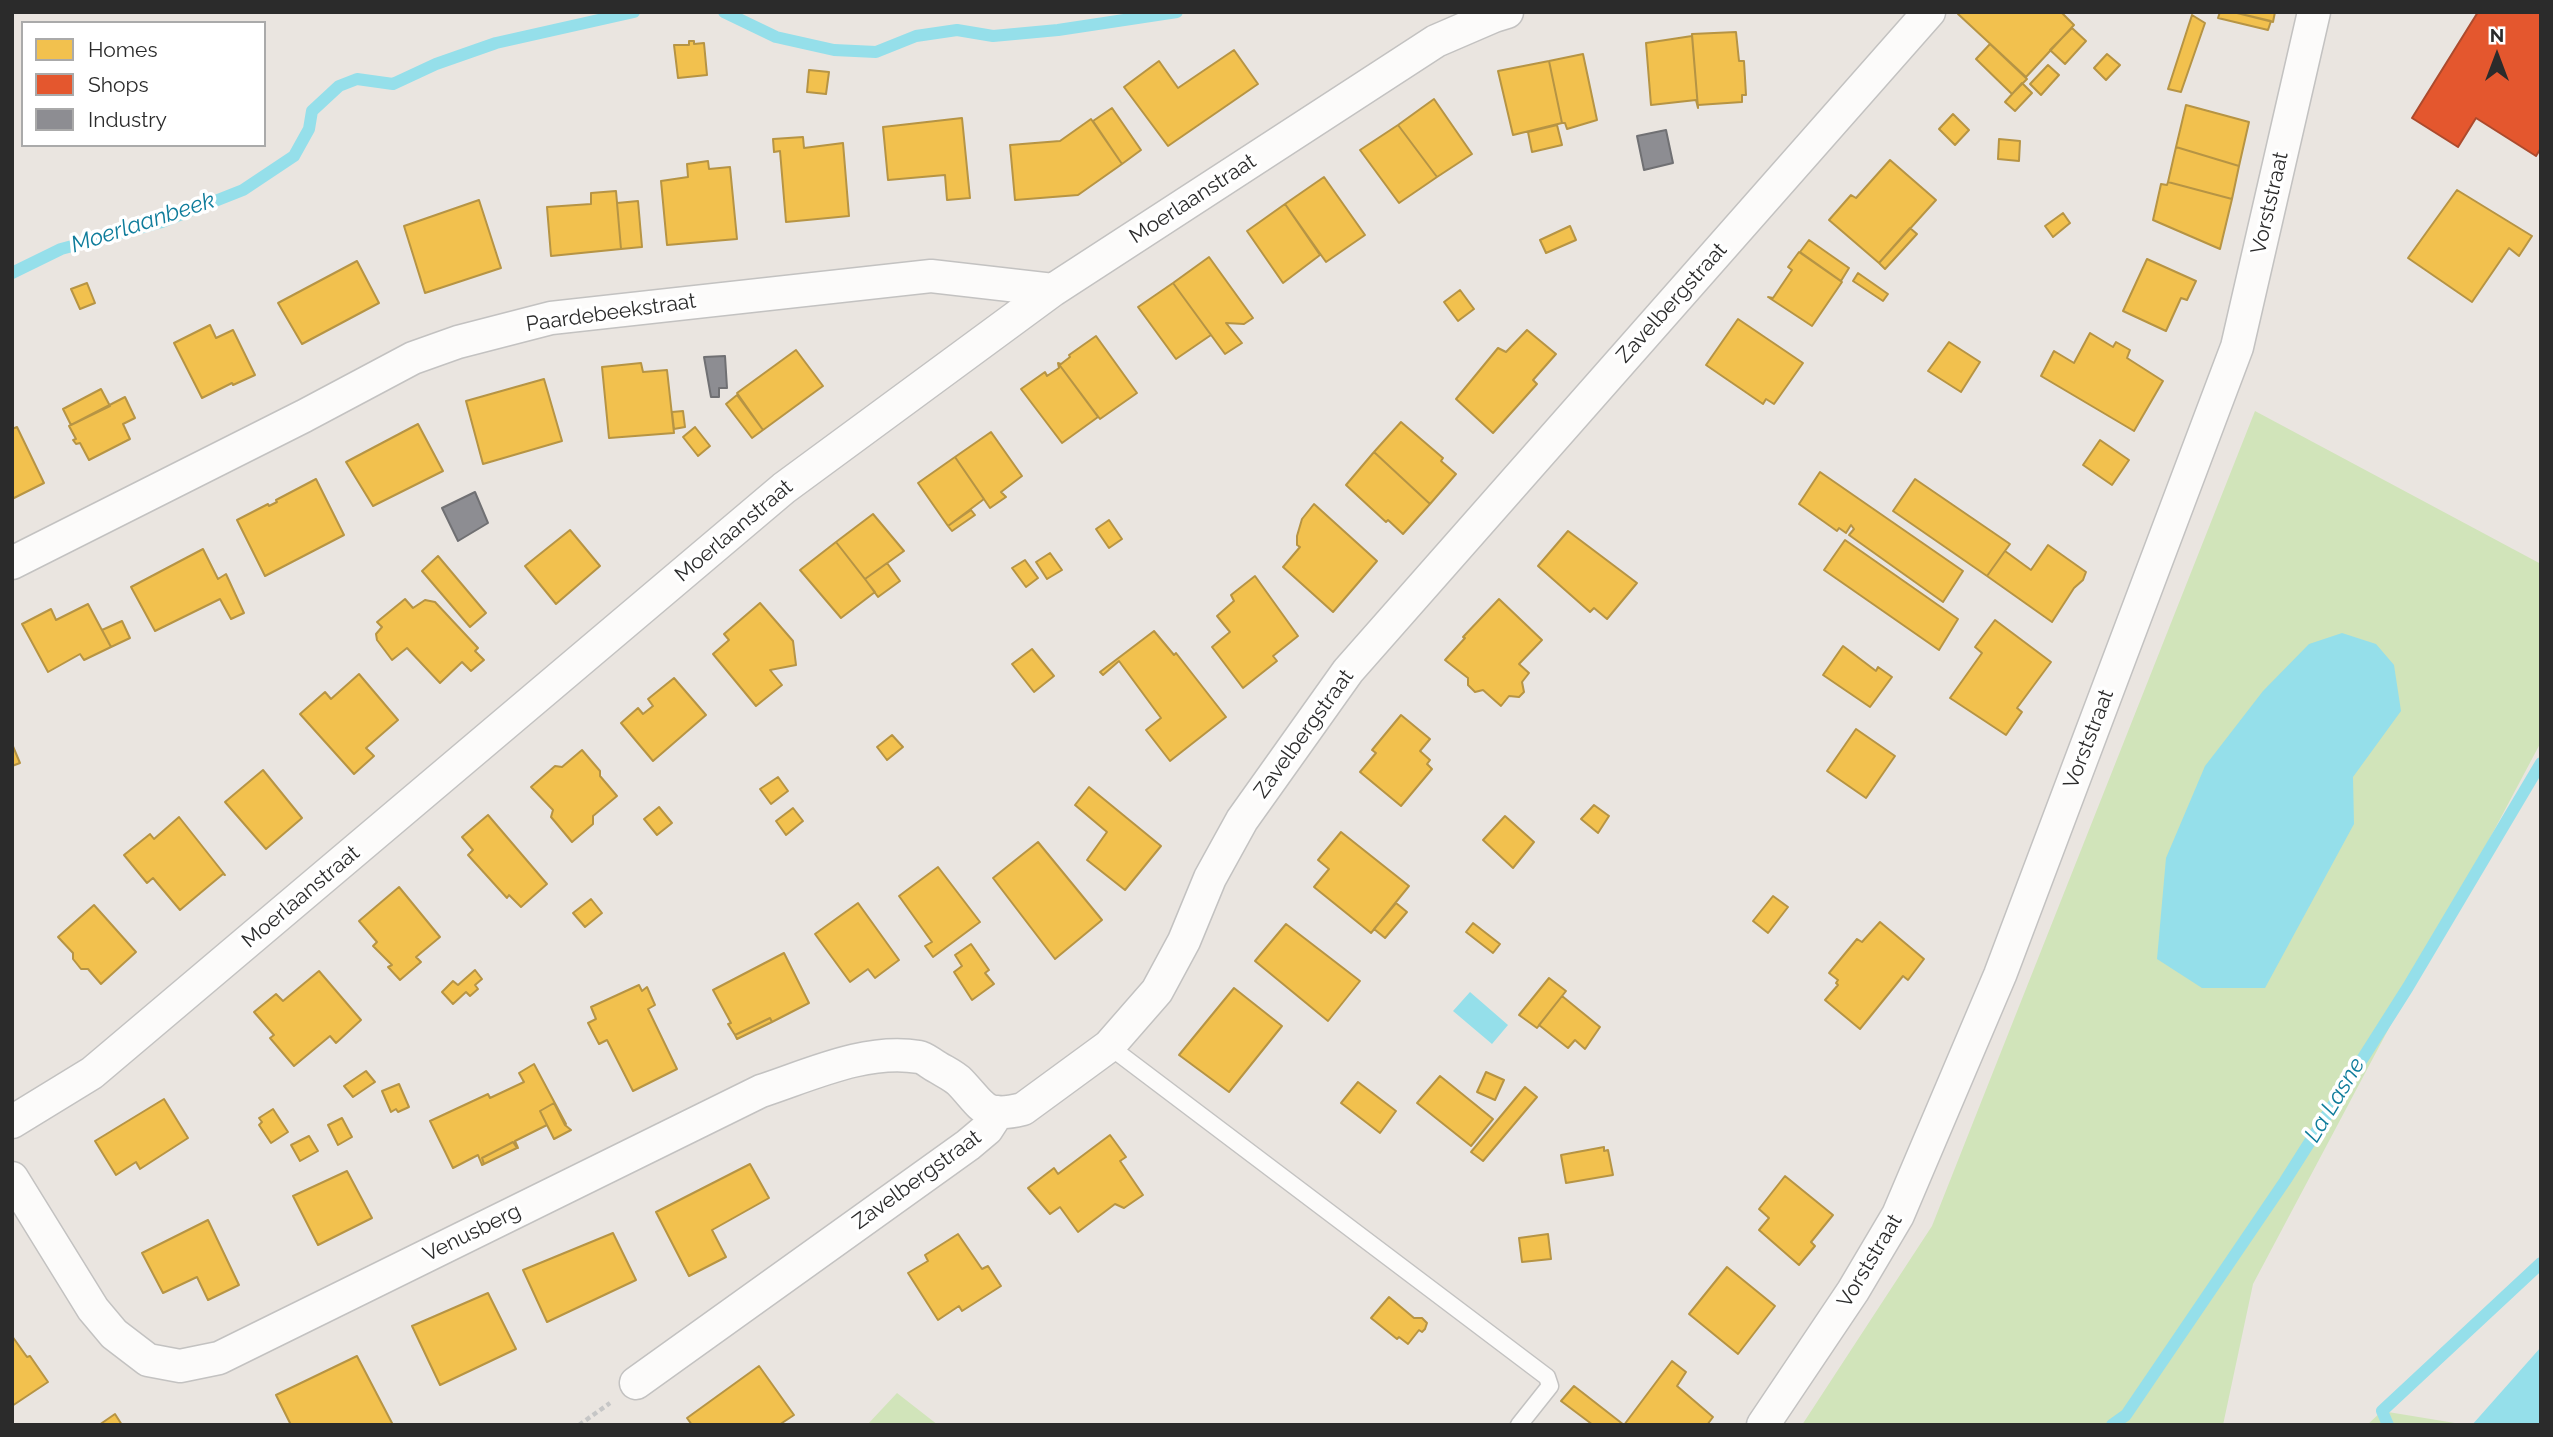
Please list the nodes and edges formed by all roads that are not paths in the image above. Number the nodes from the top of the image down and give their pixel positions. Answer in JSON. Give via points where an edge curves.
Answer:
{"nodes":[{"id":1,"x":1507,"y":12,"type":"edge"},
{"id":2,"x":1930,"y":12,"type":"edge"},
{"id":3,"x":2314,"y":12,"type":"edge"},
{"id":4,"x":1053,"y":290,"type":"junction"},
{"id":5,"x":12,"y":563,"type":"edge"},
{"id":6,"x":1109,"y":1046,"type":"junction"},
{"id":7,"x":998,"y":1112,"type":"junction"},
{"id":8,"x":12,"y":1122,"type":"edge"},
{"id":9,"x":12,"y":1178,"type":"edge"},
{"id":10,"x":636,"y":1383,"type":"dead end"},
{"id":11,"x":1520,"y":1425,"type":"edge"},
{"id":12,"x":1763,"y":1425,"type":"edge"}],
"edges":[{"from":1,"to":4,"type":"street","name":"Moerlaanstraat","via":[[1436,41]]},
{"from":2,"to":6,"type":"street","name":"Zavelbergstraat","via":[[1348,671],[1242,820],[1157,990]]},
{"from":3,"to":12,"type":"street","name":"Vorststraat","via":[[2237,347],[2000,975],[1898,1215]]},
{"from":4,"to":5,"type":"street","name":"Paardebeekstraat","via":[[931,276],[551,318],[457,341],[413,358]]},
{"from":4,"to":8,"type":"street","name":"Moerlaanstraat","via":[[784,488],[92,1073]]},
{"from":6,"to":7,"type":"street","name":"Zavelbergstraat","via":[[1023,1109]]},
{"from":6,"to":11,"type":"lane","via":[[1547,1377],[1550,1386]]},
{"from":7,"to":9,"type":"street","name":"Venusberg","via":[[984,1109],[959,1081],[922,1057],[885,1055],[826,1069],[761,1091],[219,1358],[180,1366],[148,1360],[114,1334],[93,1309]]},
{"from":7,"to":10,"type":"street","name":"Zavelbergstraat","via":[[968,1145]]}]}
